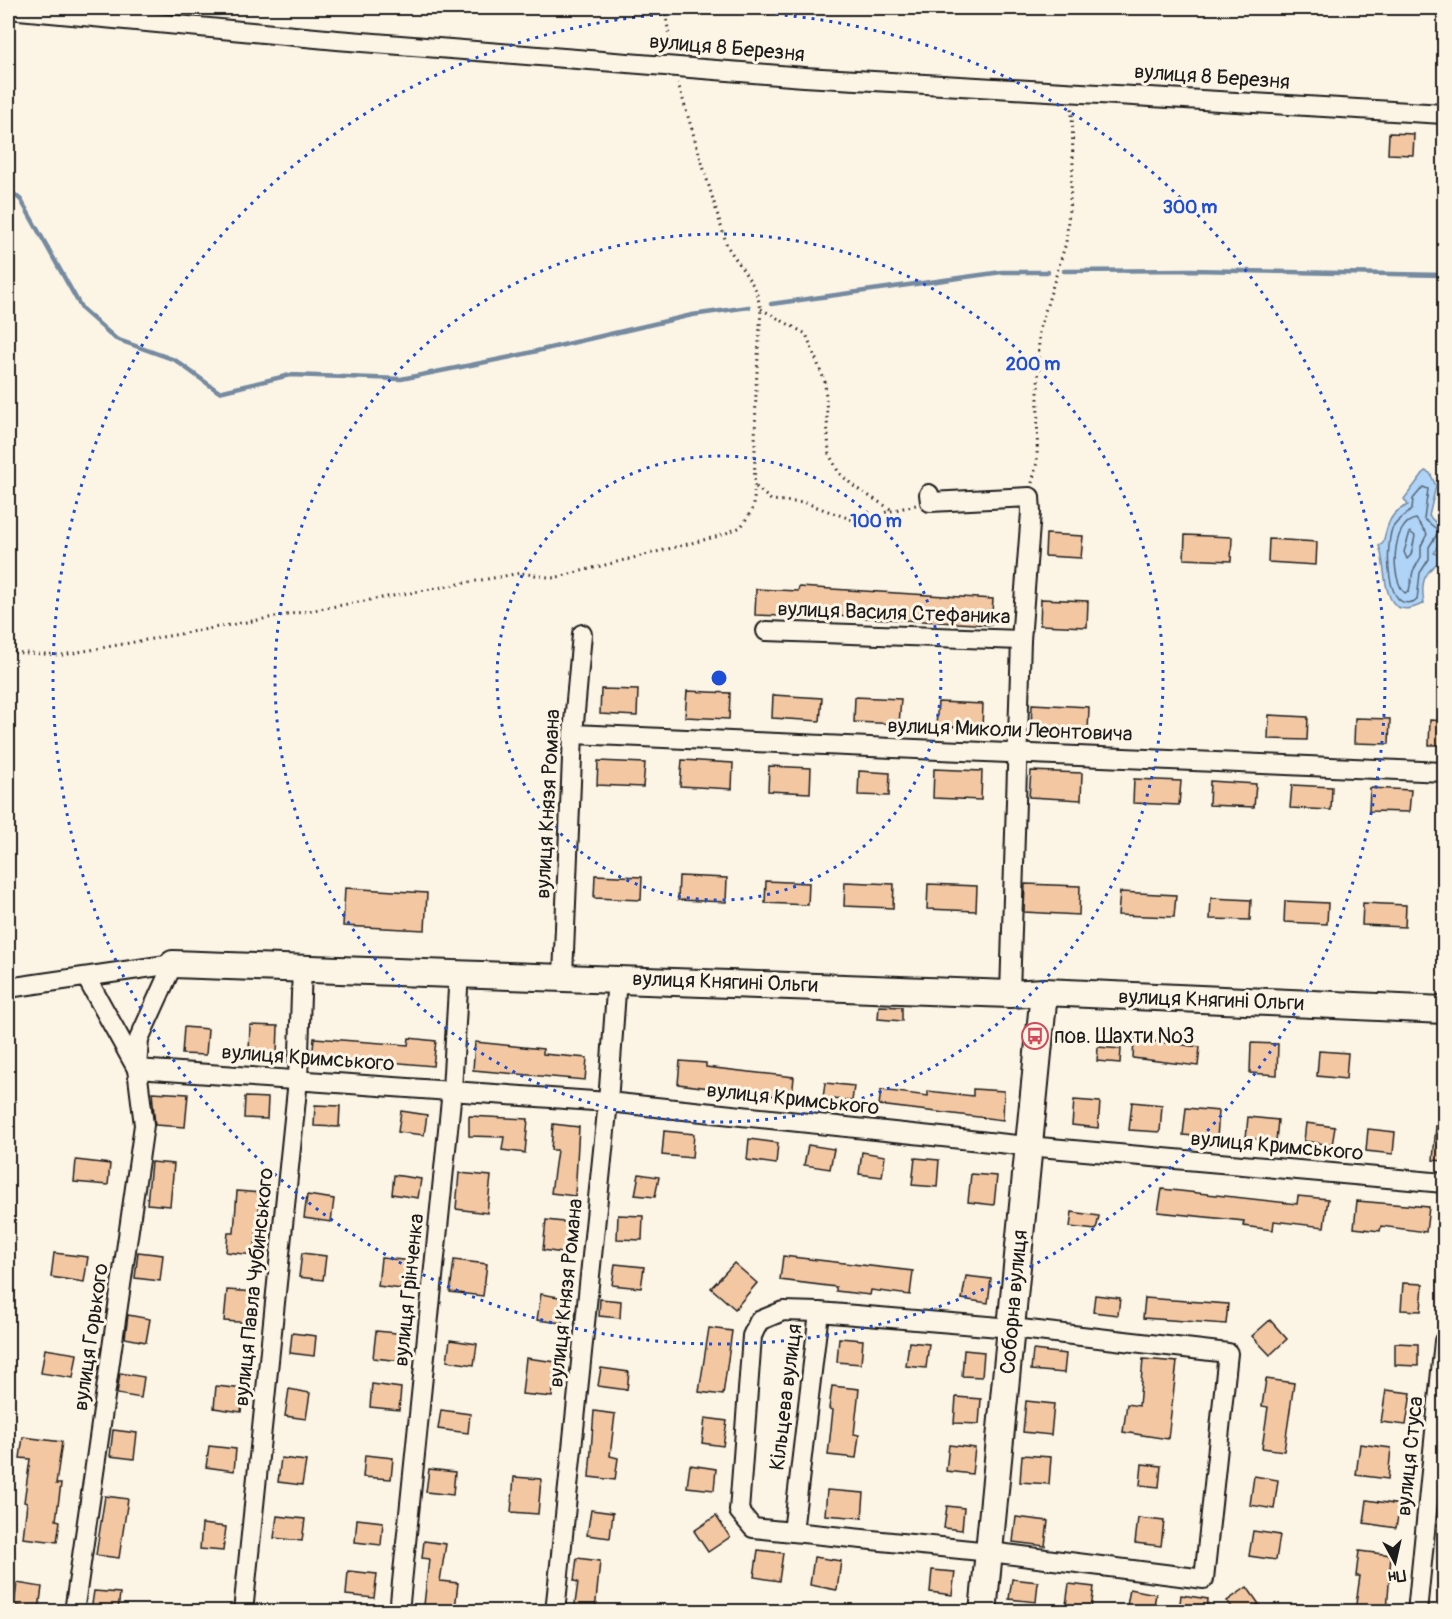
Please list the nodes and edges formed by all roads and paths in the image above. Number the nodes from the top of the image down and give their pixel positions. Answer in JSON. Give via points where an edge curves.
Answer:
{"nodes":[{"id":1,"x":665,"y":8,"type":"edge"},
{"id":2,"x":8,"y":9,"type":"edge"},
{"id":3,"x":673,"y":66,"type":"junction"},
{"id":4,"x":1072,"y":91,"type":"junction"},
{"id":5,"x":1444,"y":114,"type":"edge"},
{"id":6,"x":761,"y":309,"type":"junction"},
{"id":7,"x":755,"y":486,"type":"junction"},
{"id":8,"x":1030,"y":497,"type":"junction"},
{"id":9,"x":929,"y":498,"type":"joint"},
{"id":10,"x":892,"y":510,"type":"junction"},
{"id":11,"x":766,"y":631,"type":"dead end"},
{"id":12,"x":582,"y":634,"type":"dead end"},
{"id":13,"x":1021,"y":639,"type":"junction"},
{"id":14,"x":8,"y":652,"type":"edge"},
{"id":15,"x":573,"y":734,"type":"junction"},
{"id":16,"x":1018,"y":753,"type":"junction"},
{"id":17,"x":1444,"y":772,"type":"edge"},
{"id":18,"x":173,"y":964,"type":"junction"},
{"id":19,"x":302,"y":967,"type":"junction"},
{"id":20,"x":459,"y":972,"type":"junction"},
{"id":21,"x":563,"y":976,"type":"junction"},
{"id":22,"x":86,"y":977,"type":"junction"},
{"id":23,"x":617,"y":978,"type":"junction"},
{"id":24,"x":8,"y":988,"type":"edge"},
{"id":25,"x":1044,"y":992,"type":"junction"},
{"id":26,"x":1010,"y":994,"type":"junction"},
{"id":27,"x":1444,"y":1010,"type":"edge"},
{"id":28,"x":137,"y":1069,"type":"junction"},
{"id":29,"x":298,"y":1080,"type":"junction"},
{"id":30,"x":452,"y":1090,"type":"junction"},
{"id":31,"x":608,"y":1102,"type":"junction"},
{"id":32,"x":1028,"y":1146,"type":"junction"},
{"id":33,"x":1444,"y":1183,"type":"edge"},
{"id":34,"x":819,"y":1312,"type":"junction"},
{"id":35,"x":1012,"y":1328,"type":"junction"},
{"id":36,"x":1444,"y":1341,"type":"edge"},
{"id":37,"x":1438,"y":1479,"type":"edge"},
{"id":38,"x":793,"y":1532,"type":"junction"},
{"id":39,"x":990,"y":1552,"type":"junction"},
{"id":40,"x":74,"y":1611,"type":"edge"},
{"id":41,"x":243,"y":1611,"type":"edge"},
{"id":42,"x":399,"y":1611,"type":"edge"},
{"id":43,"x":555,"y":1611,"type":"edge"},
{"id":44,"x":983,"y":1611,"type":"edge"},
{"id":45,"x":1416,"y":1611,"type":"edge"}],
"edges":[{"from":1,"to":3,"type":"path"},
{"from":2,"to":3,"type":"street","name":"вулиця 8 Березня"},
{"from":3,"to":4,"type":"street","name":"вулиця 8 Березня"},
{"from":3,"to":6,"type":"path","via":[[727,246],[755,288]]},
{"from":4,"to":5,"type":"street","name":"вулиця 8 Березня"},
{"from":4,"to":8,"type":"path","via":[[1073,166],[1066,243],[1039,331],[1037,462]]},
{"from":6,"to":7,"type":"path"},
{"from":6,"to":10,"type":"path","via":[[806,334],[825,382],[829,454],[839,474]]},
{"from":7,"to":10,"type":"path","via":[[771,500],[806,503],[846,519]]},
{"from":7,"to":14,"type":"path","via":[[754,507],[741,527],[720,536],[554,578],[521,573],[62,655]]},
{"from":8,"to":9,"type":"street"},
{"from":8,"to":13,"type":"street"},
{"from":9,"to":10,"type":"path"},
{"from":11,"to":13,"type":"street","name":"вулиця Василя Стефаника"},
{"from":12,"to":15,"type":"street","name":"вулиця Князя Романа"},
{"from":13,"to":16,"type":"street"},
{"from":15,"to":16,"type":"street","name":"вулиця Миколи Леонтовича"},
{"from":15,"to":21,"type":"street","name":"вулиця Князя Романа"},
{"from":16,"to":17,"type":"street","name":"вулиця Миколи Леонтовича"},
{"from":16,"to":26,"type":"street"},
{"from":18,"to":19,"type":"street","name":"вулиця Княгині Ольги"},
{"from":18,"to":22,"type":"street","name":"вулиця Княгині Ольги"},
{"from":18,"to":28,"type":"street","via":[[140,1039]]},
{"from":19,"to":20,"type":"street","name":"вулиця Княгині Ольги"},
{"from":19,"to":29,"type":"street","name":"вулиця Павла Чубинського"},
{"from":20,"to":21,"type":"street","name":"вулиця Княгині Ольги"},
{"from":20,"to":30,"type":"street","name":"вулиця Грінченка"},
{"from":21,"to":23,"type":"street","name":"вулиця Княгині Ольги"},
{"from":22,"to":24,"type":"street","name":"вулиця Княгині Ольги"},
{"from":22,"to":28,"type":"street"},
{"from":23,"to":26,"type":"street","name":"вулиця Княгині Ольги"},
{"from":23,"to":31,"type":"street","name":"вулиця Князя Романа"},
{"from":25,"to":26,"type":"street","name":"вулиця Княгині Ольги"},
{"from":25,"to":27,"type":"street","name":"вулиця Княгині Ольги"},
{"from":25,"to":32,"type":"street","name":"Соборна вулиця"},
{"from":28,"to":29,"type":"street","name":"вулиця Кримського"},
{"from":28,"to":40,"type":"street","name":"вулиця Горького","via":[[144,1125]]},
{"from":29,"to":30,"type":"street","name":"вулиця Кримського"},
{"from":29,"to":41,"type":"street","name":"вулиця Павла Чубинського"},
{"from":30,"to":31,"type":"street","name":"вулиця Кримського"},
{"from":30,"to":42,"type":"street","name":"вулиця Грінченка"},
{"from":31,"to":32,"type":"street","name":"вулиця Кримського"},
{"from":31,"to":43,"type":"street","name":"вулиця Князя Романа"},
{"from":32,"to":33,"type":"street","name":"вулиця Кримського"},
{"from":32,"to":35,"type":"street","name":"Соборна вулиця"},
{"from":34,"to":35,"type":"street","name":"Кільцева вулиця"},
{"from":34,"to":38,"type":"street","name":"Кільцева вулиця"},
{"from":34,"to":38,"type":"street","via":[[783,1311],[759,1321],[752,1336],[739,1511],[753,1528]]},
{"from":35,"to":39,"type":"street","name":"Соборна вулиця"},
{"from":35,"to":39,"type":"street","name":"Кільцева вулиця","via":[[1228,1353],[1204,1579]]},
{"from":36,"to":37,"type":"street","name":"вулиця Стуса"},
{"from":37,"to":45,"type":"street","name":"вулиця Стуса"},
{"from":38,"to":39,"type":"street","name":"Кільцева вулиця"},
{"from":39,"to":44,"type":"street","name":"Соборна вулиця"}]}
